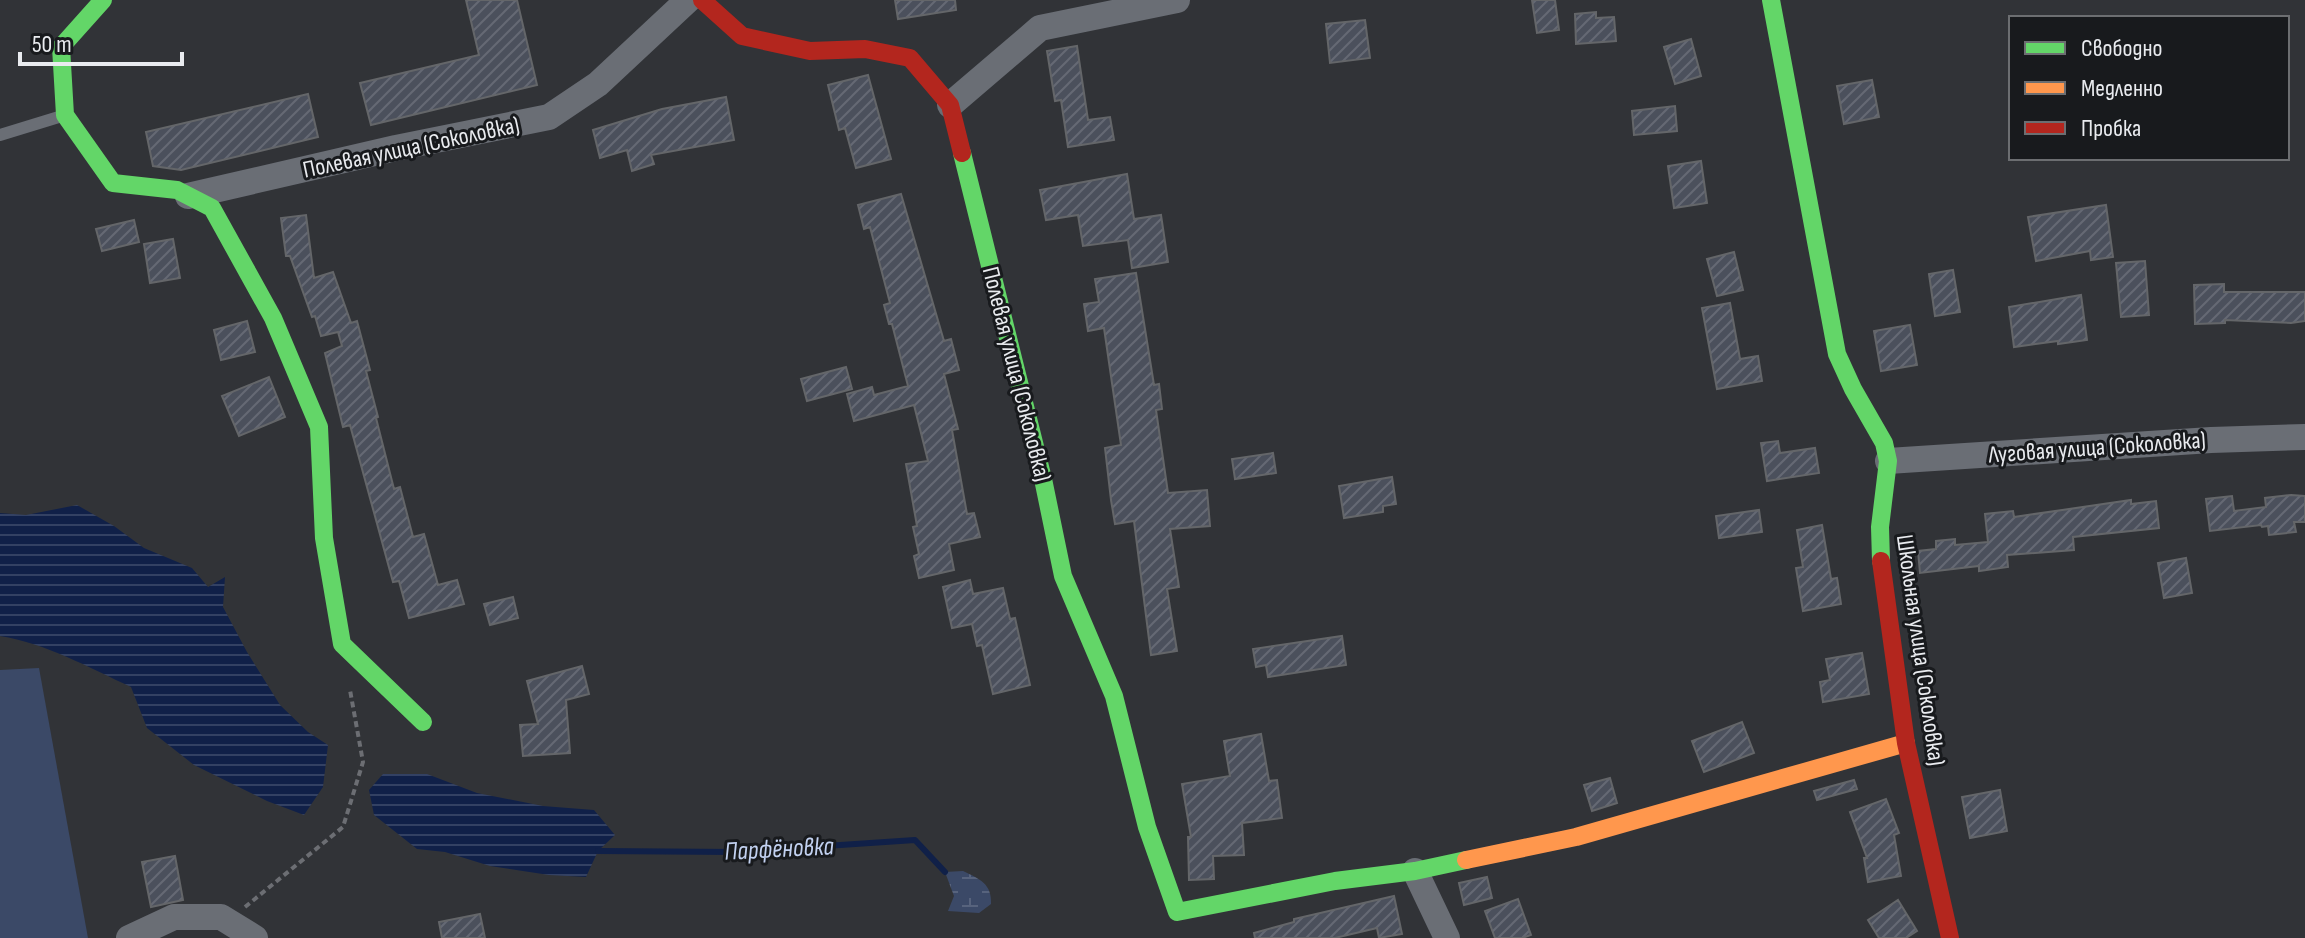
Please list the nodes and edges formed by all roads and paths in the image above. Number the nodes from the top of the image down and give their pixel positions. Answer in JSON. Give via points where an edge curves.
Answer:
{"nodes":[{"id":1,"x":103,"y":0,"type":"edge"},
{"id":2,"x":688,"y":0,"type":"edge"},
{"id":3,"x":702,"y":0,"type":"edge"},
{"id":4,"x":1177,"y":0,"type":"edge"},
{"id":5,"x":1771,"y":0,"type":"edge"},
{"id":6,"x":950,"y":105,"type":"junction"},
{"id":7,"x":65,"y":115,"type":"junction"},
{"id":8,"x":0,"y":135,"type":"edge"},
{"id":9,"x":188,"y":196,"type":"junction"},
{"id":10,"x":2305,"y":437,"type":"edge"},
{"id":11,"x":1888,"y":461,"type":"junction"},
{"id":12,"x":350,"y":688,"type":"dead end"},
{"id":13,"x":423,"y":722,"type":"dead end"},
{"id":14,"x":1906,"y":743,"type":"junction"},
{"id":15,"x":1415,"y":871,"type":"junction"},
{"id":16,"x":228,"y":921,"type":"junction"},
{"id":17,"x":129,"y":937,"type":"edge"},
{"id":18,"x":255,"y":938,"type":"edge"},
{"id":19,"x":1447,"y":938,"type":"edge"},
{"id":20,"x":1950,"y":938,"type":"edge"}],
"edges":[{"from":1,"to":7,"type":"street","via":[[61,47]]},
{"from":2,"to":9,"type":"street","name":"Полевая улица (Соколовка)","via":[[598,84],[549,117]]},
{"from":3,"to":6,"type":"street","name":"Полевая улица (Соколовка)","via":[[742,36],[810,51],[865,49],[910,58]]},
{"from":4,"to":6,"type":"street","via":[[1040,28]]},
{"from":5,"to":11,"type":"street","name":"Школьная улица (Соколовка)","via":[[1837,354],[1884,443]]},
{"from":6,"to":15,"type":"street","name":"Полевая улица (Соколовка)","via":[[1063,576],[1114,696],[1147,827],[1177,912]]},
{"from":7,"to":8,"type":"lane"},
{"from":7,"to":9,"type":"street","via":[[113,183],[177,190]]},
{"from":9,"to":13,"type":"street","via":[[212,208],[273,318],[319,427],[324,538],[342,644]]},
{"from":10,"to":11,"type":"street","name":"Луговая улица (Соколовка)"},
{"from":11,"to":14,"type":"street","name":"Школьная улица (Соколовка)","via":[[1880,551]]},
{"from":12,"to":16,"type":"path","via":[[363,762],[343,827]]},
{"from":14,"to":15,"type":"street","via":[[1576,837]]},
{"from":14,"to":20,"type":"street","name":"Школьная улица (Соколовка)"},
{"from":15,"to":19,"type":"street"},
{"from":16,"to":17,"type":"street","via":[[174,917]]},
{"from":16,"to":18,"type":"street"}]}
